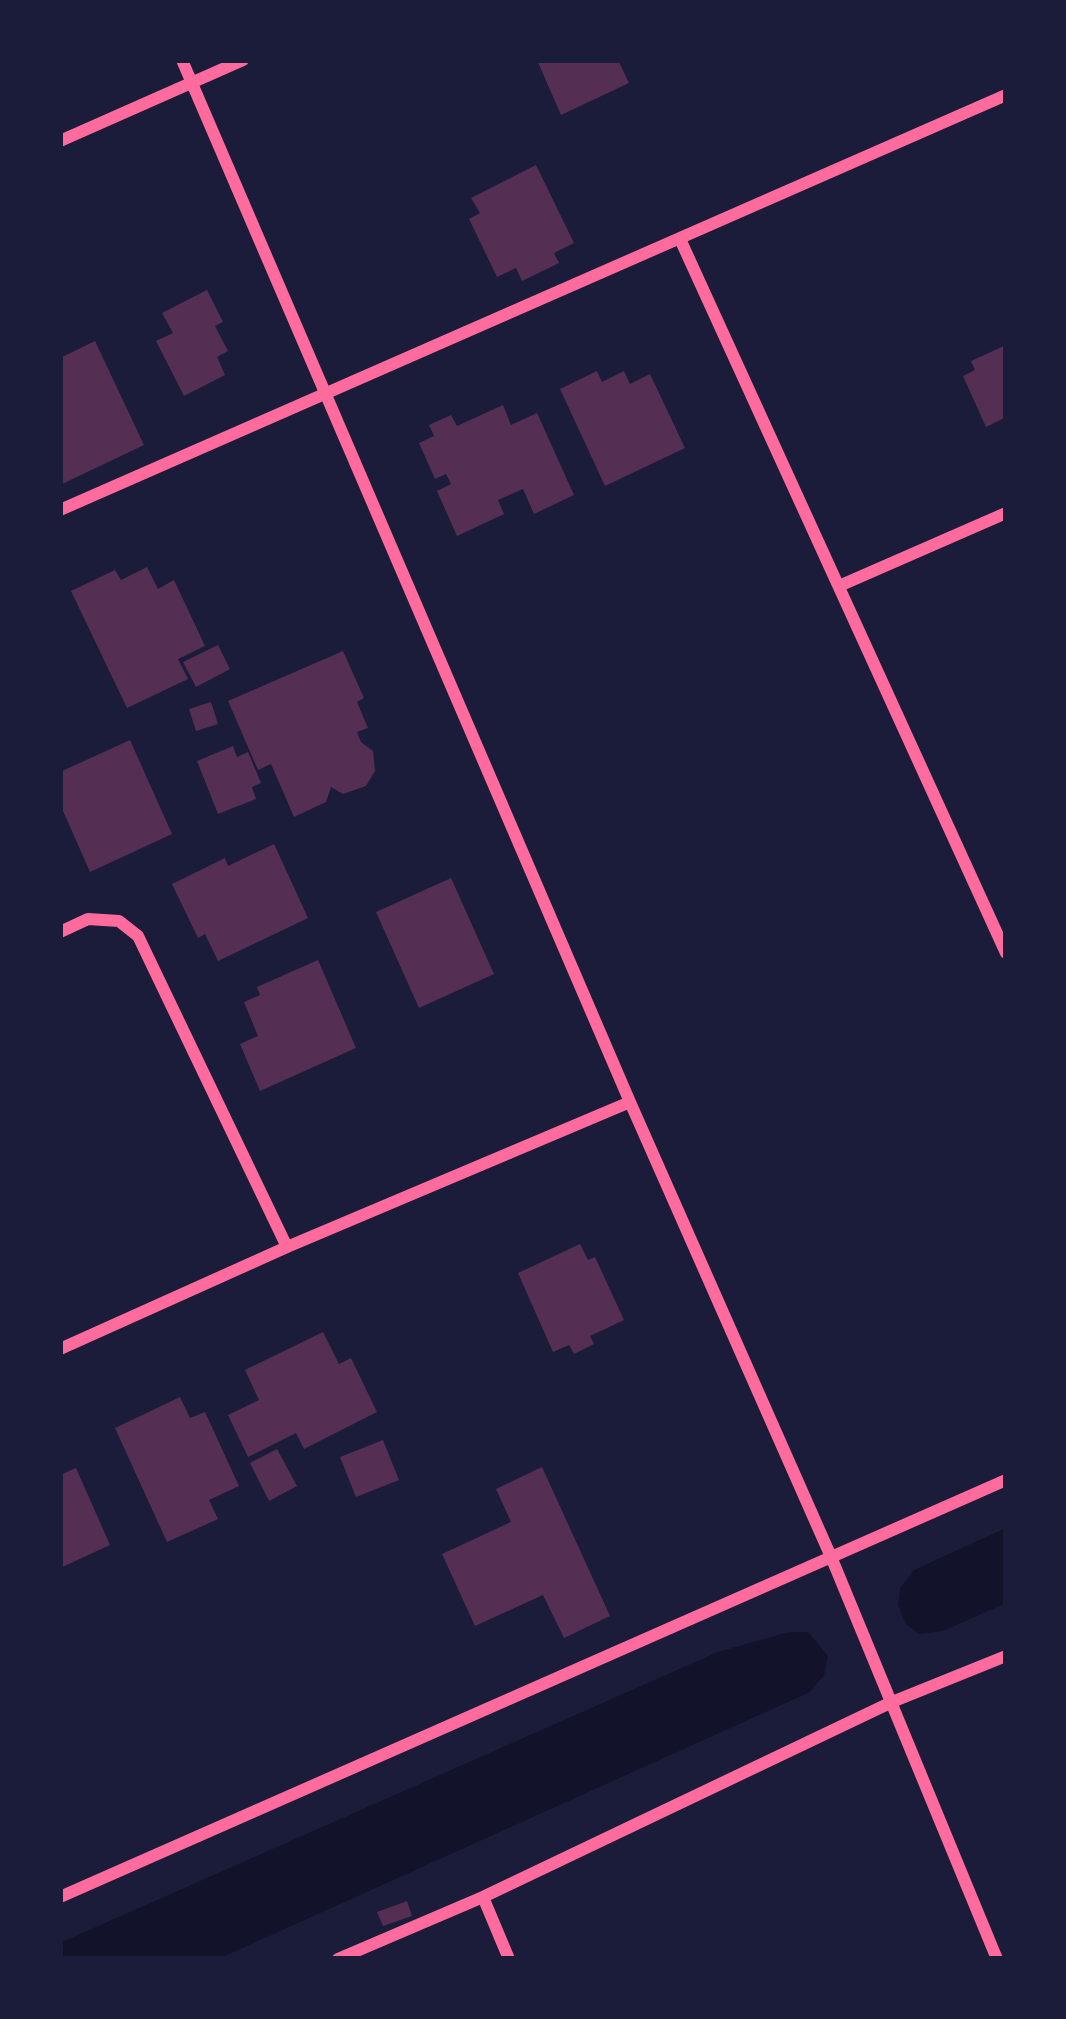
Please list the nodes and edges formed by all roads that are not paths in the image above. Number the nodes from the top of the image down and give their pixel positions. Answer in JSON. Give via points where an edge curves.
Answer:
{"nodes":[{"id":1,"x":182,"y":60,"type":"edge"},
{"id":2,"x":243,"y":60,"type":"edge"},
{"id":3,"x":192,"y":82,"type":"junction"},
{"id":4,"x":1006,"y":95,"type":"edge"},
{"id":5,"x":60,"y":141,"type":"edge"},
{"id":6,"x":680,"y":239,"type":"junction"},
{"id":7,"x":324,"y":392,"type":"junction"},
{"id":8,"x":60,"y":510,"type":"edge"},
{"id":9,"x":1006,"y":512,"type":"edge"},
{"id":10,"x":839,"y":586,"type":"junction"},
{"id":11,"x":60,"y":932,"type":"edge"},
{"id":12,"x":1002,"y":932,"type":"edge"},
{"id":13,"x":1006,"y":953,"type":"edge"},
{"id":14,"x":630,"y":1102,"type":"junction"},
{"id":15,"x":287,"y":1247,"type":"junction"},
{"id":16,"x":60,"y":1349,"type":"edge"},
{"id":17,"x":1006,"y":1480,"type":"edge"},
{"id":18,"x":832,"y":1559,"type":"junction"},
{"id":19,"x":1006,"y":1656,"type":"edge"},
{"id":20,"x":892,"y":1702,"type":"junction"},
{"id":21,"x":60,"y":1897,"type":"edge"},
{"id":22,"x":483,"y":1897,"type":"junction"},
{"id":23,"x":338,"y":1959,"type":"edge"},
{"id":24,"x":509,"y":1959,"type":"edge"},
{"id":25,"x":997,"y":1959,"type":"edge"}],
"edges":[{"from":1,"to":3,"type":"street"},
{"from":2,"to":3,"type":"street"},
{"from":3,"to":5,"type":"street"},
{"from":3,"to":7,"type":"street"},
{"from":4,"to":6,"type":"street"},
{"from":6,"to":7,"type":"street"},
{"from":6,"to":10,"type":"street"},
{"from":7,"to":8,"type":"street"},
{"from":7,"to":14,"type":"street"},
{"from":9,"to":10,"type":"street"},
{"from":10,"to":12,"type":"street"},
{"from":11,"to":15,"type":"street","via":[[88,919],[118,921],[138,936]]},
{"from":12,"to":13,"type":"street"},
{"from":14,"to":15,"type":"street"},
{"from":14,"to":18,"type":"street"},
{"from":15,"to":16,"type":"street"},
{"from":17,"to":18,"type":"street"},
{"from":18,"to":20,"type":"street"},
{"from":18,"to":21,"type":"street"},
{"from":19,"to":20,"type":"street"},
{"from":20,"to":22,"type":"street"},
{"from":20,"to":25,"type":"street"},
{"from":22,"to":23,"type":"street"},
{"from":22,"to":24,"type":"street"}]}
